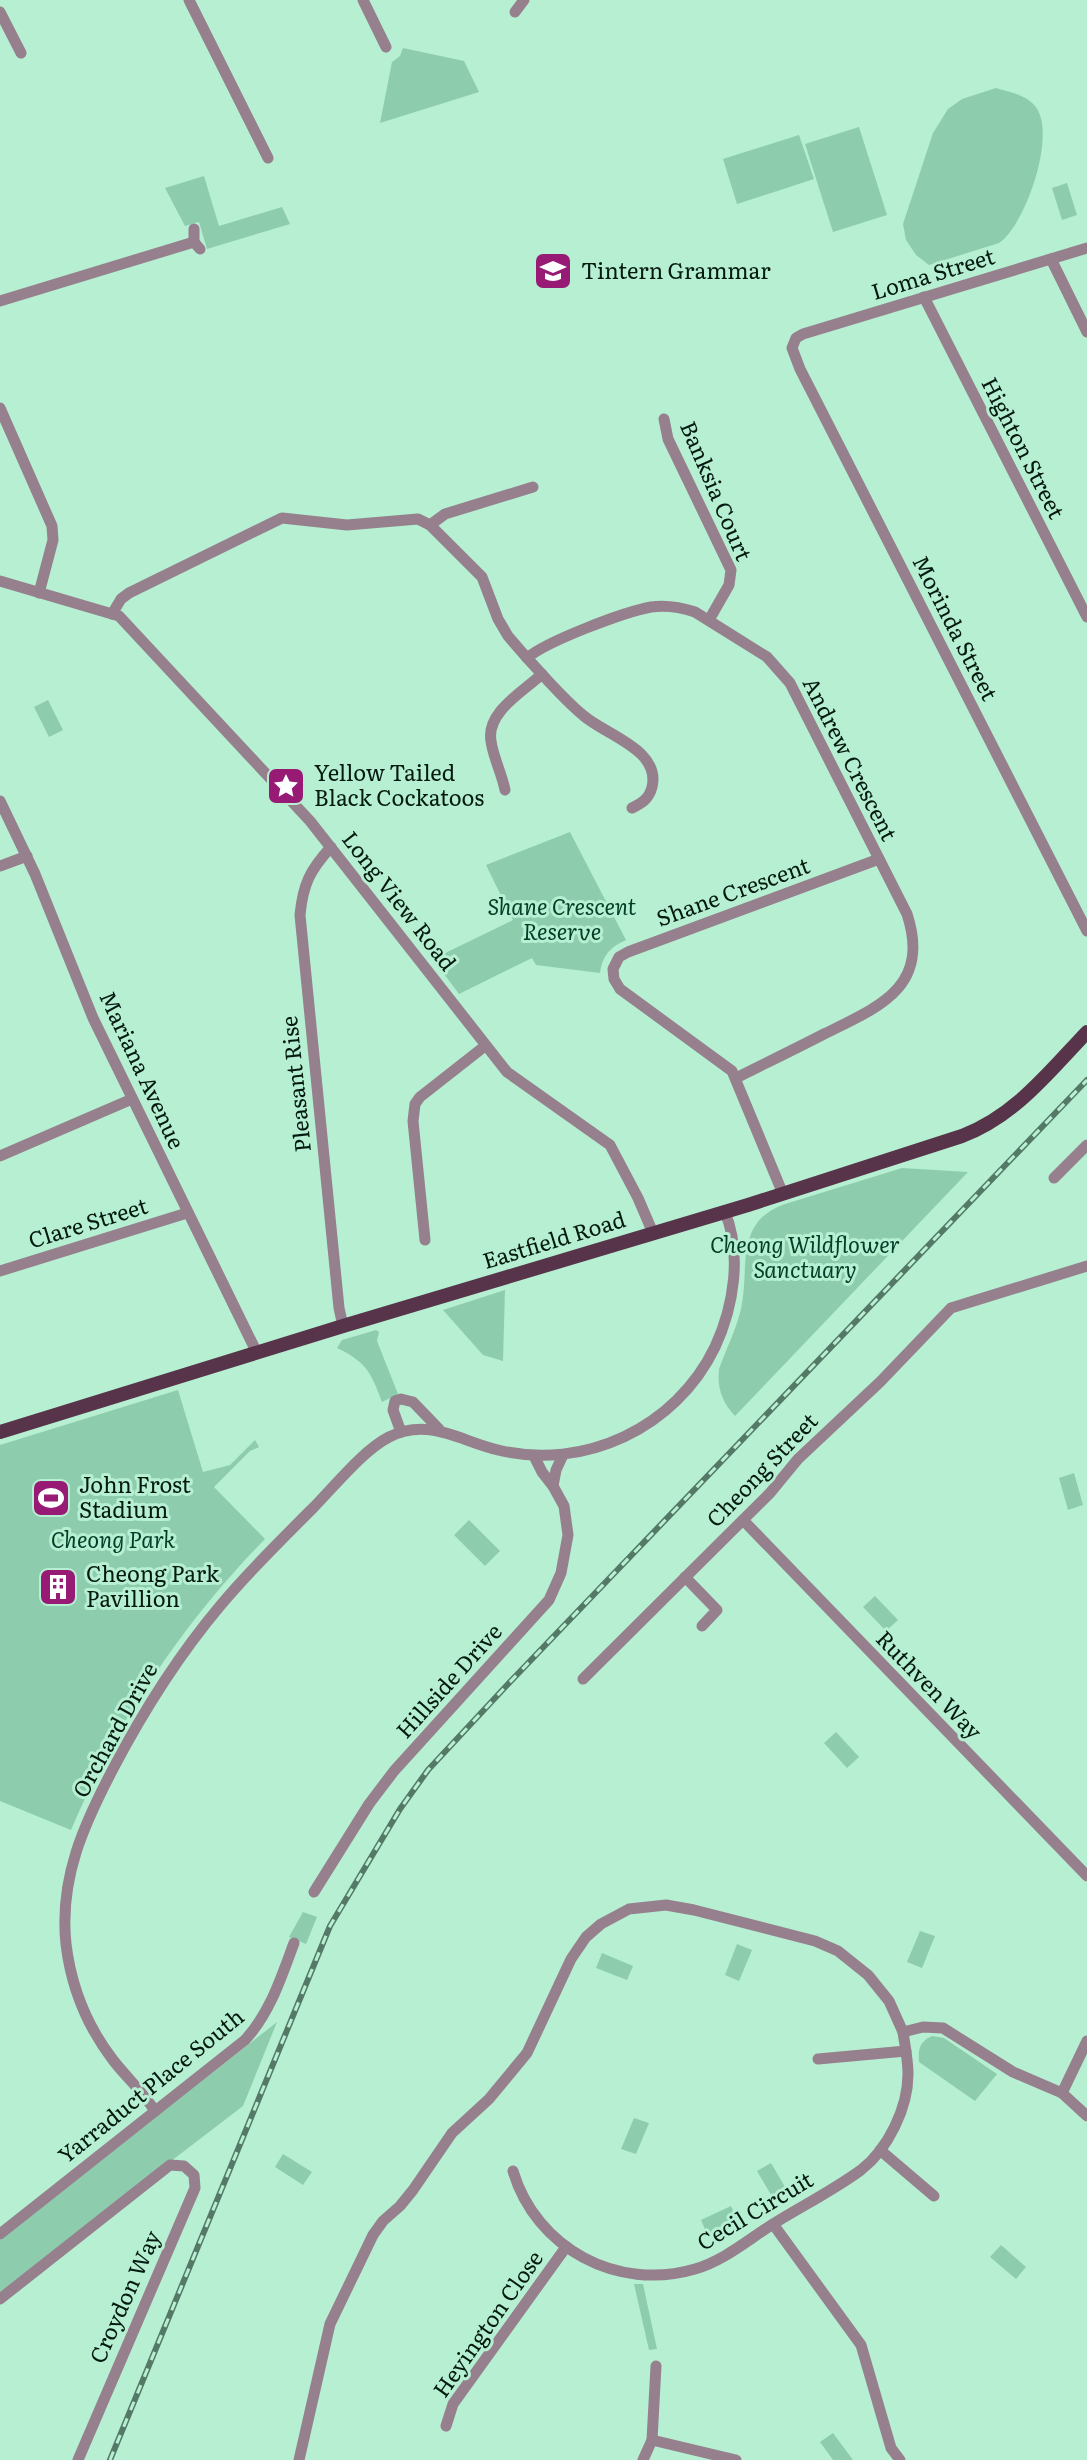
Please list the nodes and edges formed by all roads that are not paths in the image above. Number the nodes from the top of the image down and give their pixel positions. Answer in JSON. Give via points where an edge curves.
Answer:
{"nodes":[{"id":1,"x":189,"y":0,"type":"edge"},
{"id":2,"x":363,"y":0,"type":"edge"},
{"id":3,"x":524,"y":0,"type":"edge"},
{"id":4,"x":0,"y":12,"type":"edge"},
{"id":5,"x":515,"y":12,"type":"dead end"},
{"id":6,"x":386,"y":47,"type":"dead end"},
{"id":7,"x":21,"y":53,"type":"dead end"},
{"id":8,"x":268,"y":158,"type":"dead end"},
{"id":9,"x":194,"y":229,"type":"dead end"},
{"id":10,"x":1087,"y":248,"type":"edge"},
{"id":11,"x":1051,"y":259,"type":"junction"},
{"id":12,"x":924,"y":297,"type":"junction"},
{"id":13,"x":0,"y":301,"type":"edge"},
{"id":14,"x":1087,"y":332,"type":"edge"},
{"id":15,"x":793,"y":342,"type":"joint"},
{"id":16,"x":0,"y":408,"type":"edge"},
{"id":17,"x":664,"y":419,"type":"dead end"},
{"id":18,"x":533,"y":487,"type":"dead end"},
{"id":19,"x":430,"y":525,"type":"junction"},
{"id":20,"x":0,"y":581,"type":"edge"},
{"id":21,"x":39,"y":593,"type":"junction"},
{"id":22,"x":112,"y":614,"type":"junction"},
{"id":23,"x":1087,"y":617,"type":"edge"},
{"id":24,"x":709,"y":620,"type":"junction"},
{"id":25,"x":527,"y":658,"type":"junction"},
{"id":26,"x":542,"y":674,"type":"junction"},
{"id":27,"x":505,"y":790,"type":"dead end"},
{"id":28,"x":0,"y":801,"type":"edge"},
{"id":29,"x":632,"y":808,"type":"dead end"},
{"id":30,"x":331,"y":847,"type":"junction"},
{"id":31,"x":27,"y":856,"type":"junction"},
{"id":32,"x":879,"y":859,"type":"junction"},
{"id":33,"x":0,"y":866,"type":"edge"},
{"id":34,"x":1087,"y":931,"type":"edge"},
{"id":35,"x":1087,"y":1032,"type":"edge"},
{"id":36,"x":485,"y":1046,"type":"junction"},
{"id":37,"x":736,"y":1078,"type":"junction"},
{"id":38,"x":132,"y":1099,"type":"junction"},
{"id":39,"x":1087,"y":1145,"type":"edge"},
{"id":40,"x":0,"y":1156,"type":"edge"},
{"id":41,"x":1054,"y":1178,"type":"dead end"},
{"id":42,"x":783,"y":1194,"type":"junction"},
{"id":43,"x":725,"y":1212,"type":"junction"},
{"id":44,"x":187,"y":1213,"type":"junction"},
{"id":45,"x":653,"y":1233,"type":"junction"},
{"id":46,"x":425,"y":1240,"type":"dead end"},
{"id":47,"x":1087,"y":1266,"type":"edge"},
{"id":48,"x":0,"y":1271,"type":"edge"},
{"id":49,"x":343,"y":1326,"type":"junction"},
{"id":50,"x":257,"y":1353,"type":"junction"},
{"id":51,"x":439,"y":1429,"type":"junction"},
{"id":52,"x":0,"y":1432,"type":"edge"},
{"id":53,"x":401,"y":1432,"type":"junction"},
{"id":54,"x":563,"y":1455,"type":"junction"},
{"id":55,"x":534,"y":1456,"type":"junction"},
{"id":56,"x":553,"y":1486,"type":"junction"},
{"id":57,"x":743,"y":1520,"type":"junction"},
{"id":58,"x":685,"y":1577,"type":"junction"},
{"id":59,"x":702,"y":1626,"type":"dead end"},
{"id":60,"x":583,"y":1679,"type":"dead end"},
{"id":61,"x":1087,"y":1876,"type":"edge"},
{"id":62,"x":314,"y":1892,"type":"dead end"},
{"id":63,"x":294,"y":1943,"type":"dead end"},
{"id":64,"x":903,"y":2032,"type":"junction"},
{"id":65,"x":1087,"y":2041,"type":"edge"},
{"id":66,"x":906,"y":2051,"type":"junction"},
{"id":67,"x":818,"y":2059,"type":"dead end"},
{"id":68,"x":1062,"y":2093,"type":"junction"},
{"id":69,"x":155,"y":2111,"type":"junction"},
{"id":70,"x":1087,"y":2116,"type":"edge"},
{"id":71,"x":880,"y":2150,"type":"junction"},
{"id":72,"x":513,"y":2171,"type":"dead end"},
{"id":73,"x":934,"y":2196,"type":"dead end"},
{"id":74,"x":773,"y":2224,"type":"junction"},
{"id":75,"x":0,"y":2234,"type":"edge"},
{"id":76,"x":566,"y":2247,"type":"junction"},
{"id":77,"x":0,"y":2299,"type":"edge"},
{"id":78,"x":656,"y":2366,"type":"dead end"},
{"id":79,"x":446,"y":2426,"type":"dead end"},
{"id":80,"x":652,"y":2440,"type":"junction"},
{"id":81,"x":78,"y":2460,"type":"edge"},
{"id":82,"x":299,"y":2460,"type":"edge"},
{"id":83,"x":643,"y":2460,"type":"edge"},
{"id":84,"x":736,"y":2460,"type":"edge"},
{"id":85,"x":900,"y":2460,"type":"edge"}],
"edges":[{"from":1,"to":8,"type":"street"},
{"from":2,"to":6,"type":"street"},
{"from":3,"to":5,"type":"street"},
{"from":4,"to":7,"type":"street"},
{"from":9,"to":13,"type":"street","via":[[197,246]]},
{"from":10,"to":11,"type":"street","name":"Loma Street"},
{"from":11,"to":12,"type":"street","name":"Loma Street"},
{"from":11,"to":14,"type":"street"},
{"from":12,"to":15,"type":"street","name":"Loma Street","via":[[803,334]]},
{"from":12,"to":23,"type":"street","name":"Highton Street"},
{"from":15,"to":34,"type":"street","name":"Morinda Street","via":[[800,369]]},
{"from":16,"to":21,"type":"street","via":[[52,526]]},
{"from":17,"to":24,"type":"street","name":"Banksia Court","via":[[668,439],[731,570],[729,585]]},
{"from":18,"to":19,"type":"street","via":[[445,514]]},
{"from":19,"to":22,"type":"street","via":[[418,519],[347,525],[282,518],[129,593]]},
{"from":19,"to":25,"type":"street","via":[[482,577],[498,619]]},
{"from":20,"to":21,"type":"street","name":"Long View Road"},
{"from":21,"to":22,"type":"street","name":"Long View Road"},
{"from":22,"to":30,"type":"street","name":"Long View Road"},
{"from":24,"to":25,"type":"street","name":"Andrew Crescent","via":[[684,608],[649,608],[541,647]]},
{"from":24,"to":32,"type":"street","name":"Andrew Crescent","via":[[783,672]]},
{"from":25,"to":26,"type":"street"},
{"from":26,"to":27,"type":"street","via":[[498,713],[490,731]]},
{"from":26,"to":29,"type":"street","via":[[582,715],[645,756],[653,782],[645,801]]},
{"from":28,"to":31,"type":"street","name":"Mariana Avenue"},
{"from":30,"to":36,"type":"street","name":"Long View Road"},
{"from":30,"to":49,"type":"street","name":"Pleasant Rise","via":[[305,883],[300,915]]},
{"from":31,"to":33,"type":"street"},
{"from":31,"to":38,"type":"street","name":"Mariana Avenue"},
{"from":32,"to":37,"type":"street","name":"Andrew Crescent","via":[[913,934],[911,960],[899,988],[877,1008]]},
{"from":32,"to":37,"type":"street","name":"Shane Crescent","via":[[628,952],[616,962],[614,979],[620,989]]},
{"from":35,"to":42,"type":"main road","name":"Eastfield Road","via":[[1021,1101],[982,1128]]},
{"from":36,"to":45,"type":"street","name":"Long View Road","via":[[507,1072],[610,1145]]},
{"from":36,"to":46,"type":"street","via":[[415,1104]]},
{"from":37,"to":42,"type":"street","name":"Shane Crescent"},
{"from":38,"to":40,"type":"street"},
{"from":38,"to":44,"type":"street","name":"Mariana Avenue"},
{"from":39,"to":41,"type":"street"},
{"from":42,"to":43,"type":"main road","name":"Eastfield Road"},
{"from":43,"to":45,"type":"main road","name":"Eastfield Road"},
{"from":43,"to":54,"type":"street","via":[[733,1240],[733,1285],[723,1326],[703,1369],[652,1422],[608,1445]]},
{"from":44,"to":48,"type":"street","name":"Clare Street"},
{"from":44,"to":50,"type":"street","name":"Mariana Avenue"},
{"from":45,"to":49,"type":"main road","name":"Eastfield Road"},
{"from":47,"to":57,"type":"street","name":"Cheong Street","via":[[951,1308]]},
{"from":49,"to":50,"type":"main road","name":"Eastfield Road"},
{"from":50,"to":52,"type":"main road","name":"Eastfield Road"},
{"from":51,"to":53,"type":"street"},
{"from":51,"to":53,"type":"street","via":[[413,1402],[401,1399],[393,1407]]},
{"from":51,"to":55,"type":"street","via":[[494,1449]]},
{"from":53,"to":69,"type":"street","name":"Orchard Drive","via":[[380,1443],[348,1473],[244,1579],[192,1642],[137,1723],[101,1790],[68,1873],[65,1922],[83,2009],[113,2061]]},
{"from":54,"to":55,"type":"street"},
{"from":54,"to":56,"type":"street"},
{"from":55,"to":56,"type":"street","name":"Hillside Drive"},
{"from":56,"to":62,"type":"street","name":"Hillside Drive","via":[[564,1506],[568,1535],[549,1600],[394,1771]]},
{"from":57,"to":58,"type":"street","name":"Cheong Street"},
{"from":57,"to":61,"type":"street","name":"Ruthven Way"},
{"from":58,"to":59,"type":"street","via":[[717,1610]]},
{"from":58,"to":60,"type":"street","name":"Cheong Street"},
{"from":63,"to":69,"type":"street","name":"Yarraduct Place South","via":[[260,2024]]},
{"from":64,"to":66,"type":"street","name":"Cecil Circuit"},
{"from":64,"to":68,"type":"street","via":[[943,2028],[1013,2072]]},
{"from":64,"to":82,"type":"street","name":"Cecil Circuit","via":[[879,1988],[861,1969],[815,1941],[666,1905],[614,1915],[586,1937],[571,1959],[527,2053],[452,2133],[413,2190],[373,2235],[330,2324]]},
{"from":65,"to":68,"type":"street"},
{"from":66,"to":67,"type":"street"},
{"from":66,"to":71,"type":"street","name":"Cecil Circuit","via":[[903,2105]]},
{"from":68,"to":70,"type":"street"},
{"from":69,"to":75,"type":"street","name":"Yarraduct Place South"},
{"from":71,"to":73,"type":"street"},
{"from":71,"to":74,"type":"street","name":"Cecil Circuit","via":[[861,2170]]},
{"from":72,"to":76,"type":"street","name":"Cecil Circuit","via":[[536,2218]]},
{"from":74,"to":76,"type":"street","name":"Cecil Circuit","via":[[711,2263],[662,2275],[608,2269]]},
{"from":74,"to":85,"type":"street","via":[[861,2345],[891,2448]]},
{"from":76,"to":79,"type":"street","name":"Heyington Close","via":[[453,2404]]},
{"from":77,"to":81,"type":"street","name":"Croydon Way","via":[[170,2165],[194,2175],[195,2188]]},
{"from":78,"to":80,"type":"street"},
{"from":80,"to":83,"type":"street"},
{"from":80,"to":84,"type":"street"}]}
